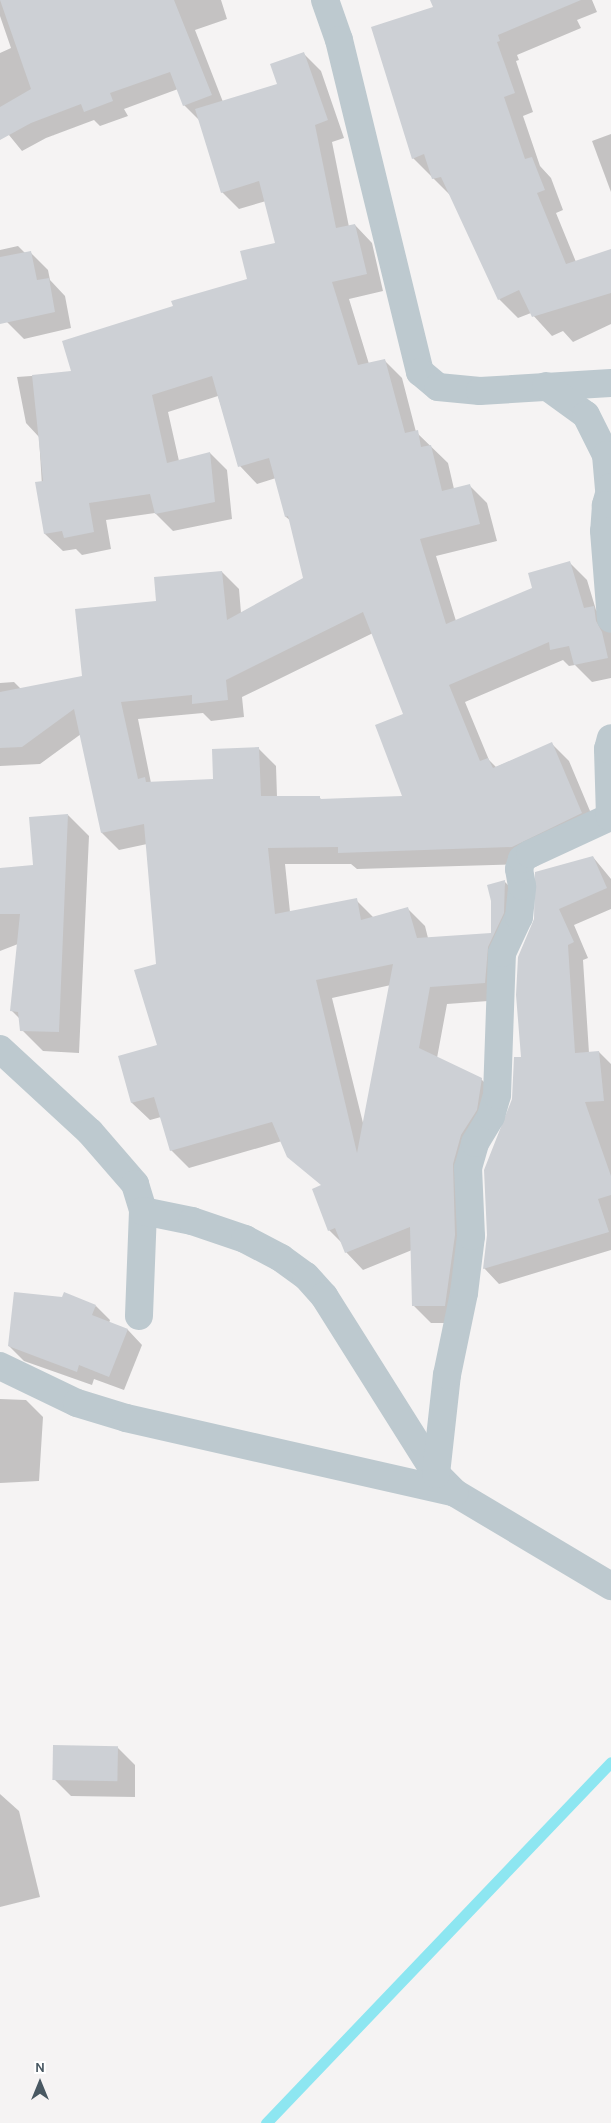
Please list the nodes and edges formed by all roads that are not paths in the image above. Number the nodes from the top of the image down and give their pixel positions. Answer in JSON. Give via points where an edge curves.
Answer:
{"nodes":[{"id":1,"x":325,"y":0,"type":"edge"},
{"id":2,"x":611,"y":383,"type":"edge"},
{"id":3,"x":546,"y":386,"type":"junction"},
{"id":4,"x":610,"y":488,"type":"edge"},
{"id":5,"x":611,"y":619,"type":"edge"},
{"id":6,"x":611,"y":738,"type":"edge"},
{"id":7,"x":0,"y":1049,"type":"edge"},
{"id":8,"x":143,"y":1210,"type":"junction"},
{"id":9,"x":139,"y":1316,"type":"dead end"},
{"id":10,"x":0,"y":1366,"type":"edge"},
{"id":11,"x":436,"y":1474,"type":"junction"},
{"id":12,"x":455,"y":1493,"type":"junction"},
{"id":13,"x":611,"y":1586,"type":"edge"}],
"edges":[{"from":1,"to":3,"type":"street","via":[[339,40],[420,372],[430,383],[448,389],[480,391]]},
{"from":2,"to":3,"type":"street"},
{"from":3,"to":4,"type":"street","via":[[586,415],[606,455]]},
{"from":4,"to":5,"type":"street","via":[[604,531]]},
{"from":6,"to":11,"type":"street","via":[[608,749],[610,817],[530,854],[522,860],[519,869],[522,886],[519,916],[502,953],[497,1094],[468,1168],[471,1236],[464,1293],[447,1375]]},
{"from":7,"to":8,"type":"street","via":[[90,1132],[135,1184]]},
{"from":8,"to":9,"type":"street"},
{"from":8,"to":11,"type":"street","via":[[192,1221],[245,1239],[306,1276],[324,1296]]},
{"from":10,"to":12,"type":"street","via":[[77,1403],[126,1418]]},
{"from":11,"to":12,"type":"street"},
{"from":12,"to":13,"type":"street"}]}
